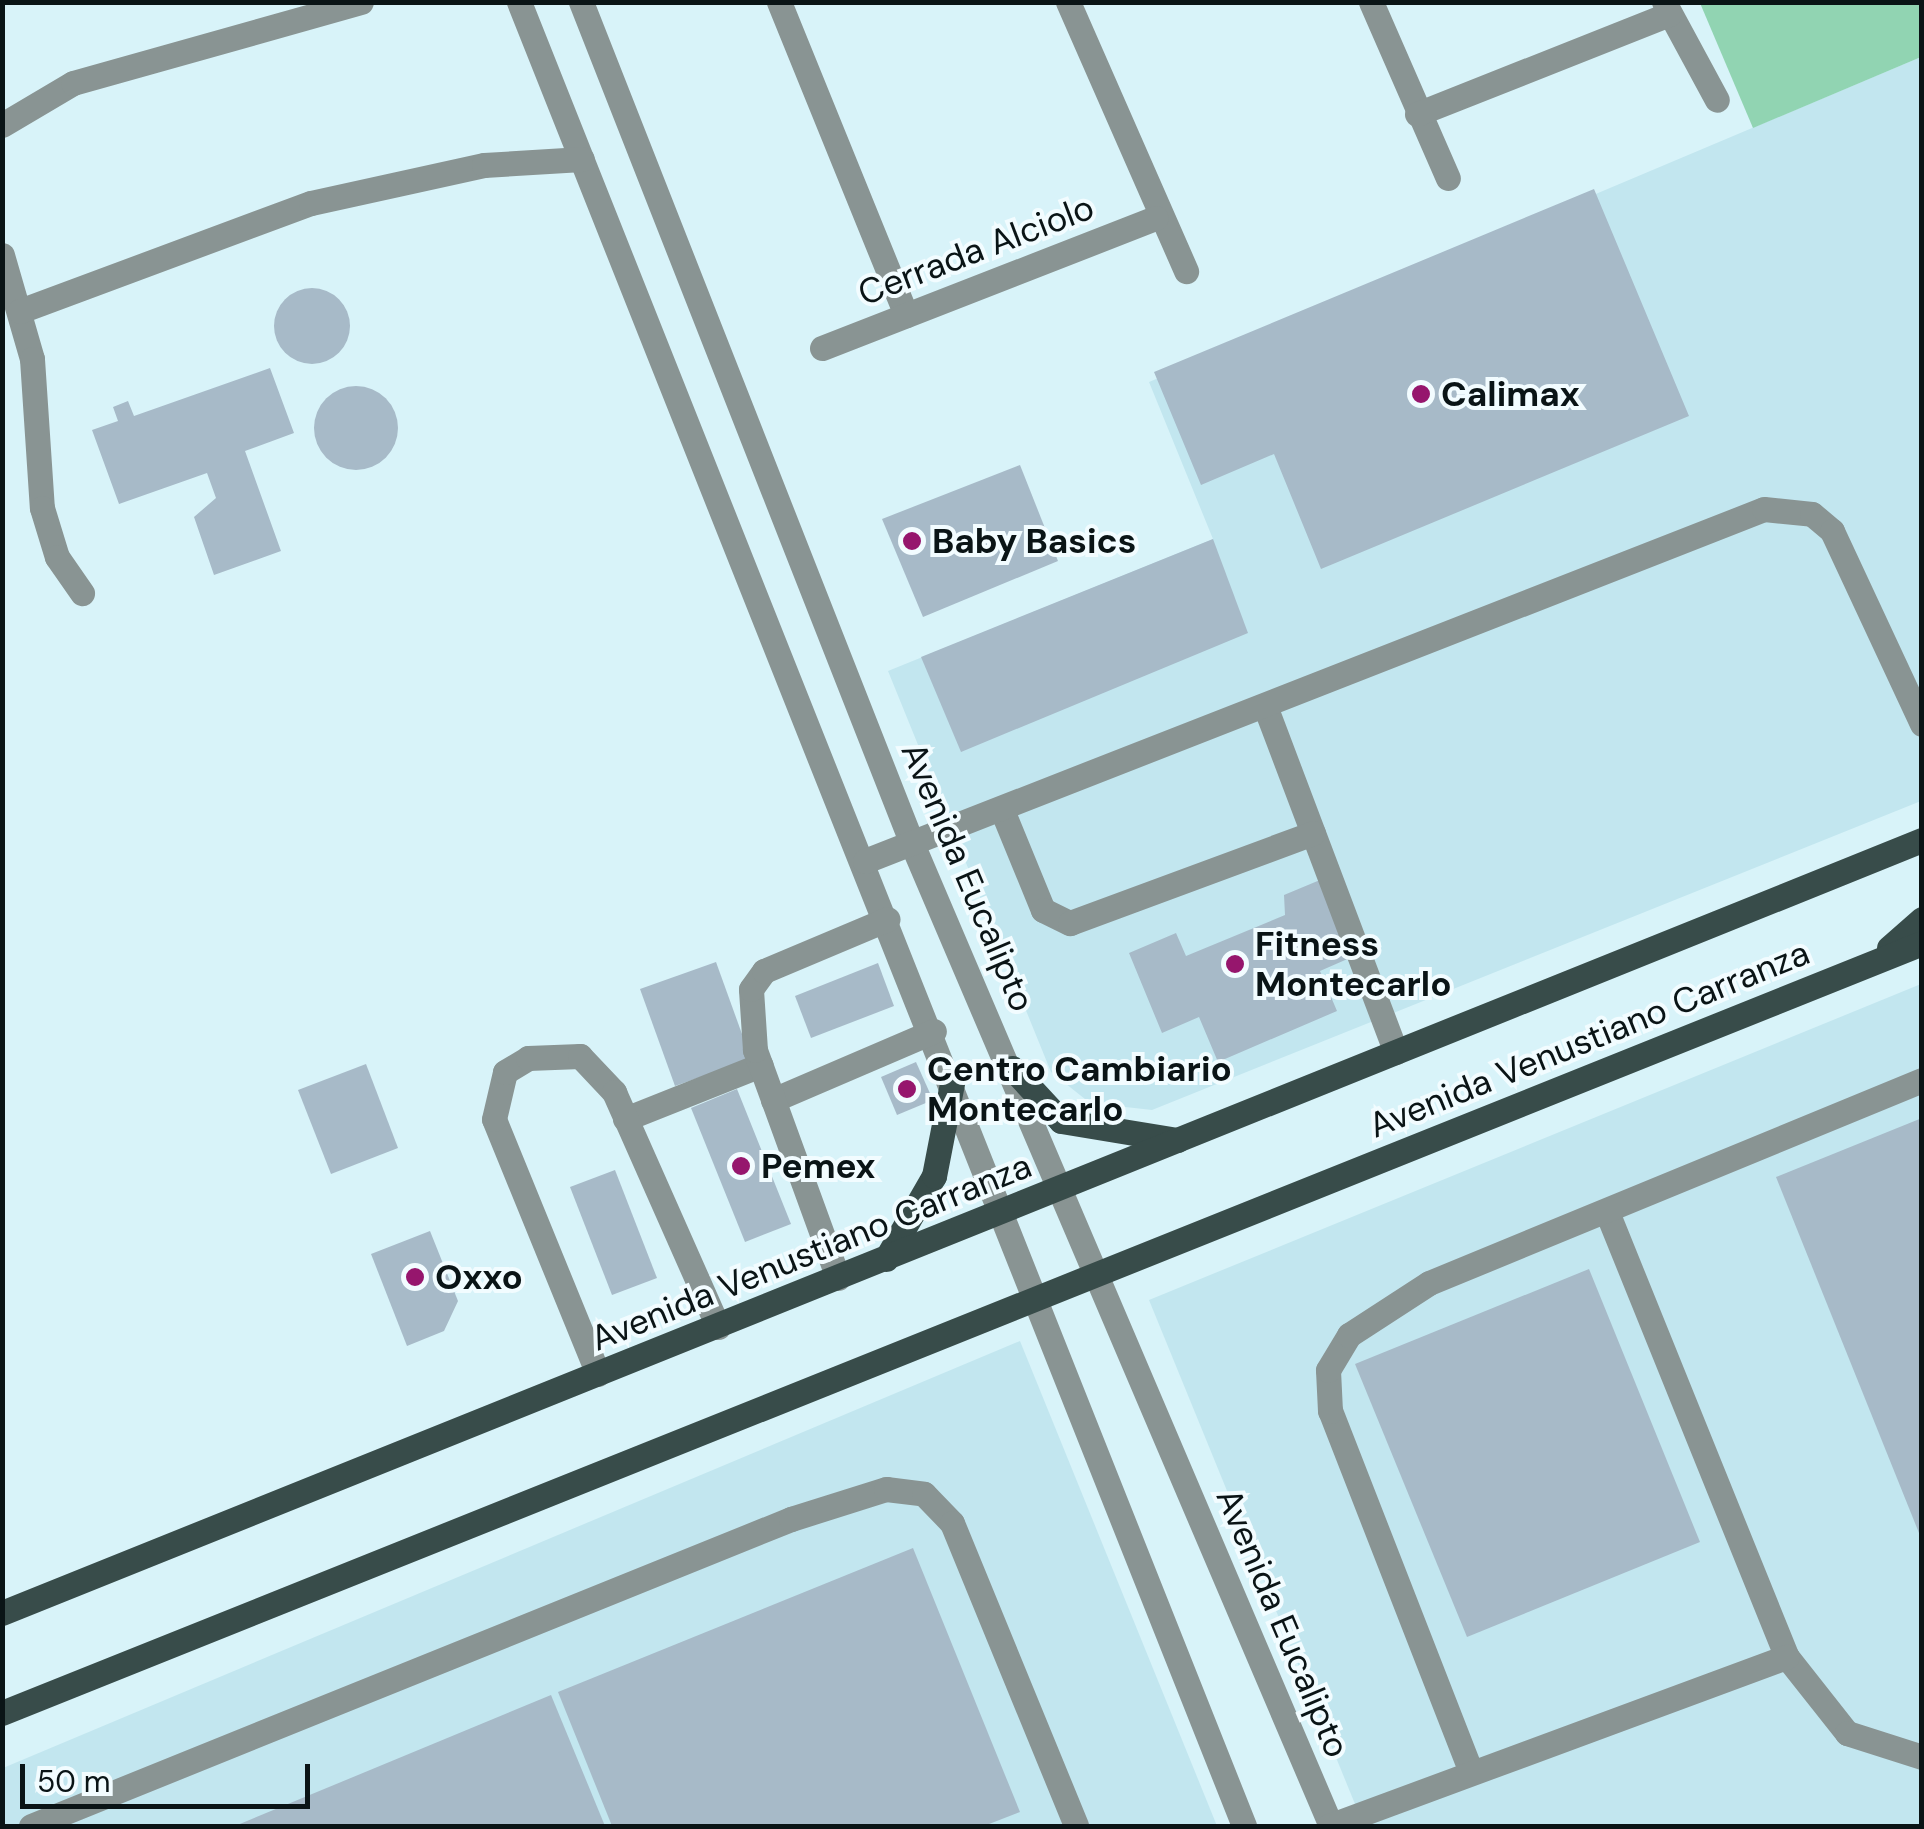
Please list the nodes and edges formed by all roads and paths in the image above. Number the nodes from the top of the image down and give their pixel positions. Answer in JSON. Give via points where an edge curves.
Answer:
{"nodes":[{"id":1,"x":361,"y":2,"type":"edge"},
{"id":2,"x":518,"y":2,"type":"edge"},
{"id":3,"x":582,"y":2,"type":"edge"},
{"id":4,"x":779,"y":2,"type":"edge"},
{"id":5,"x":1068,"y":2,"type":"edge"},
{"id":6,"x":1371,"y":2,"type":"edge"},
{"id":7,"x":1666,"y":8,"type":"edge"},
{"id":8,"x":1717,"y":100,"type":"dead end"},
{"id":9,"x":1417,"y":114,"type":"junction"},
{"id":10,"x":2,"y":125,"type":"edge"},
{"id":11,"x":582,"y":159,"type":"junction"},
{"id":12,"x":1448,"y":178,"type":"dead end"},
{"id":13,"x":1156,"y":218,"type":"junction"},
{"id":14,"x":2,"y":255,"type":"edge"},
{"id":15,"x":1186,"y":271,"type":"dead end"},
{"id":16,"x":20,"y":310,"type":"junction"},
{"id":17,"x":906,"y":315,"type":"junction"},
{"id":18,"x":822,"y":348,"type":"dead end"},
{"id":19,"x":82,"y":592,"type":"dead end"},
{"id":20,"x":1265,"y":706,"type":"junction"},
{"id":21,"x":1922,"y":724,"type":"edge"},
{"id":22,"x":1002,"y":810,"type":"junction"},
{"id":23,"x":1313,"y":833,"type":"junction"},
{"id":24,"x":1922,"y":840,"type":"edge"},
{"id":25,"x":913,"y":846,"type":"junction"},
{"id":26,"x":865,"y":861,"type":"junction"},
{"id":27,"x":888,"y":918,"type":"junction"},
{"id":28,"x":1922,"y":919,"type":"edge"},
{"id":29,"x":1922,"y":942,"type":"edge"},
{"id":30,"x":1874,"y":962,"type":"junction"},
{"id":31,"x":934,"y":1031,"type":"junction"},
{"id":32,"x":1396,"y":1052,"type":"junction"},
{"id":33,"x":761,"y":1065,"type":"junction"},
{"id":34,"x":1012,"y":1068,"type":"junction"},
{"id":35,"x":952,"y":1078,"type":"junction"},
{"id":36,"x":1922,"y":1080,"type":"edge"},
{"id":37,"x":773,"y":1100,"type":"junction"},
{"id":38,"x":625,"y":1119,"type":"junction"},
{"id":39,"x":1182,"y":1141,"type":"junction"},
{"id":40,"x":1064,"y":1188,"type":"junction"},
{"id":41,"x":1607,"y":1212,"type":"junction"},
{"id":42,"x":998,"y":1214,"type":"junction"},
{"id":43,"x":886,"y":1260,"type":"junction"},
{"id":44,"x":838,"y":1278,"type":"junction"},
{"id":45,"x":1102,"y":1278,"type":"junction"},
{"id":46,"x":1033,"y":1302,"type":"junction"},
{"id":47,"x":718,"y":1327,"type":"junction"},
{"id":48,"x":598,"y":1374,"type":"junction"},
{"id":49,"x":2,"y":1613,"type":"edge"},
{"id":50,"x":1787,"y":1657,"type":"junction"},
{"id":51,"x":2,"y":1714,"type":"edge"},
{"id":52,"x":1922,"y":1757,"type":"edge"},
{"id":53,"x":1470,"y":1772,"type":"junction"},
{"id":54,"x":32,"y":1826,"type":"edge"},
{"id":55,"x":1076,"y":1826,"type":"edge"},
{"id":56,"x":1244,"y":1826,"type":"edge"},
{"id":57,"x":1330,"y":1826,"type":"edge"}],
"edges":[{"from":1,"to":10,"type":"street","via":[[72,83]]},
{"from":2,"to":11,"type":"street"},
{"from":3,"to":25,"type":"street","name":"Avenida Eucalipto"},
{"from":4,"to":17,"type":"street"},
{"from":5,"to":13,"type":"street"},
{"from":6,"to":9,"type":"street"},
{"from":7,"to":8,"type":"street"},
{"from":7,"to":9,"type":"street"},
{"from":9,"to":12,"type":"street"},
{"from":11,"to":16,"type":"street","via":[[484,165],[311,203]]},
{"from":11,"to":26,"type":"street"},
{"from":13,"to":15,"type":"street"},
{"from":13,"to":17,"type":"street","name":"Cerrada Alciolo"},
{"from":14,"to":16,"type":"street"},
{"from":16,"to":19,"type":"street","via":[[32,359],[42,508],[57,557]]},
{"from":17,"to":18,"type":"street","name":"Cerrada Alciolo"},
{"from":20,"to":21,"type":"street","via":[[1739,514],[1788,508],[1812,514],[1848,555]]},
{"from":20,"to":22,"type":"street"},
{"from":20,"to":23,"type":"street"},
{"from":22,"to":23,"type":"street","via":[[1043,910],[1070,923]]},
{"from":22,"to":25,"type":"street"},
{"from":23,"to":32,"type":"street"},
{"from":24,"to":32,"type":"main road","name":"Avenida Venustiano Carranza"},
{"from":25,"to":26,"type":"street"},
{"from":25,"to":34,"type":"street","name":"Avenida Eucalipto"},
{"from":26,"to":27,"type":"street"},
{"from":27,"to":31,"type":"street"},
{"from":27,"to":33,"type":"street","via":[[764,970],[748,1016]]},
{"from":28,"to":30,"type":"main road"},
{"from":29,"to":30,"type":"main road","name":"Avenida Venustiano Carranza"},
{"from":30,"to":45,"type":"main road","name":"Avenida Venustiano Carranza"},
{"from":31,"to":35,"type":"street"},
{"from":31,"to":37,"type":"street"},
{"from":32,"to":39,"type":"main road","name":"Avenida Venustiano Carranza"},
{"from":33,"to":37,"type":"street"},
{"from":33,"to":38,"type":"street"},
{"from":34,"to":39,"type":"main road","via":[[1061,1120]]},
{"from":34,"to":40,"type":"street","name":"Avenida Eucalipto"},
{"from":35,"to":42,"type":"street"},
{"from":35,"to":43,"type":"main road","via":[[934,1176]]},
{"from":36,"to":41,"type":"street"},
{"from":37,"to":44,"type":"street"},
{"from":38,"to":47,"type":"street"},
{"from":38,"to":48,"type":"street","via":[[599,1071],[561,1051],[505,1072],[496,1090],[494,1120]]},
{"from":39,"to":40,"type":"main road","name":"Avenida Venustiano Carranza"},
{"from":40,"to":42,"type":"main road","name":"Avenida Venustiano Carranza"},
{"from":40,"to":45,"type":"street","name":"Avenida Eucalipto"},
{"from":41,"to":50,"type":"street"},
{"from":41,"to":53,"type":"street","via":[[1379,1310],[1328,1370],[1330,1411]]},
{"from":42,"to":43,"type":"main road","name":"Avenida Venustiano Carranza"},
{"from":42,"to":46,"type":"street"},
{"from":43,"to":44,"type":"main road","name":"Avenida Venustiano Carranza"},
{"from":44,"to":47,"type":"main road","name":"Avenida Venustiano Carranza"},
{"from":45,"to":46,"type":"main road","name":"Avenida Venustiano Carranza"},
{"from":45,"to":57,"type":"street","name":"Avenida Eucalipto"},
{"from":46,"to":51,"type":"main road","name":"Avenida Venustiano Carranza"},
{"from":46,"to":56,"type":"street"},
{"from":47,"to":48,"type":"main road","name":"Avenida Venustiano Carranza"},
{"from":48,"to":49,"type":"main road","name":"Avenida Venustiano Carranza"},
{"from":50,"to":52,"type":"street","via":[[1847,1734]]},
{"from":50,"to":53,"type":"street"},
{"from":53,"to":57,"type":"street"},
{"from":54,"to":55,"type":"street","via":[[791,1519],[886,1490],[924,1494],[952,1523]]}]}
